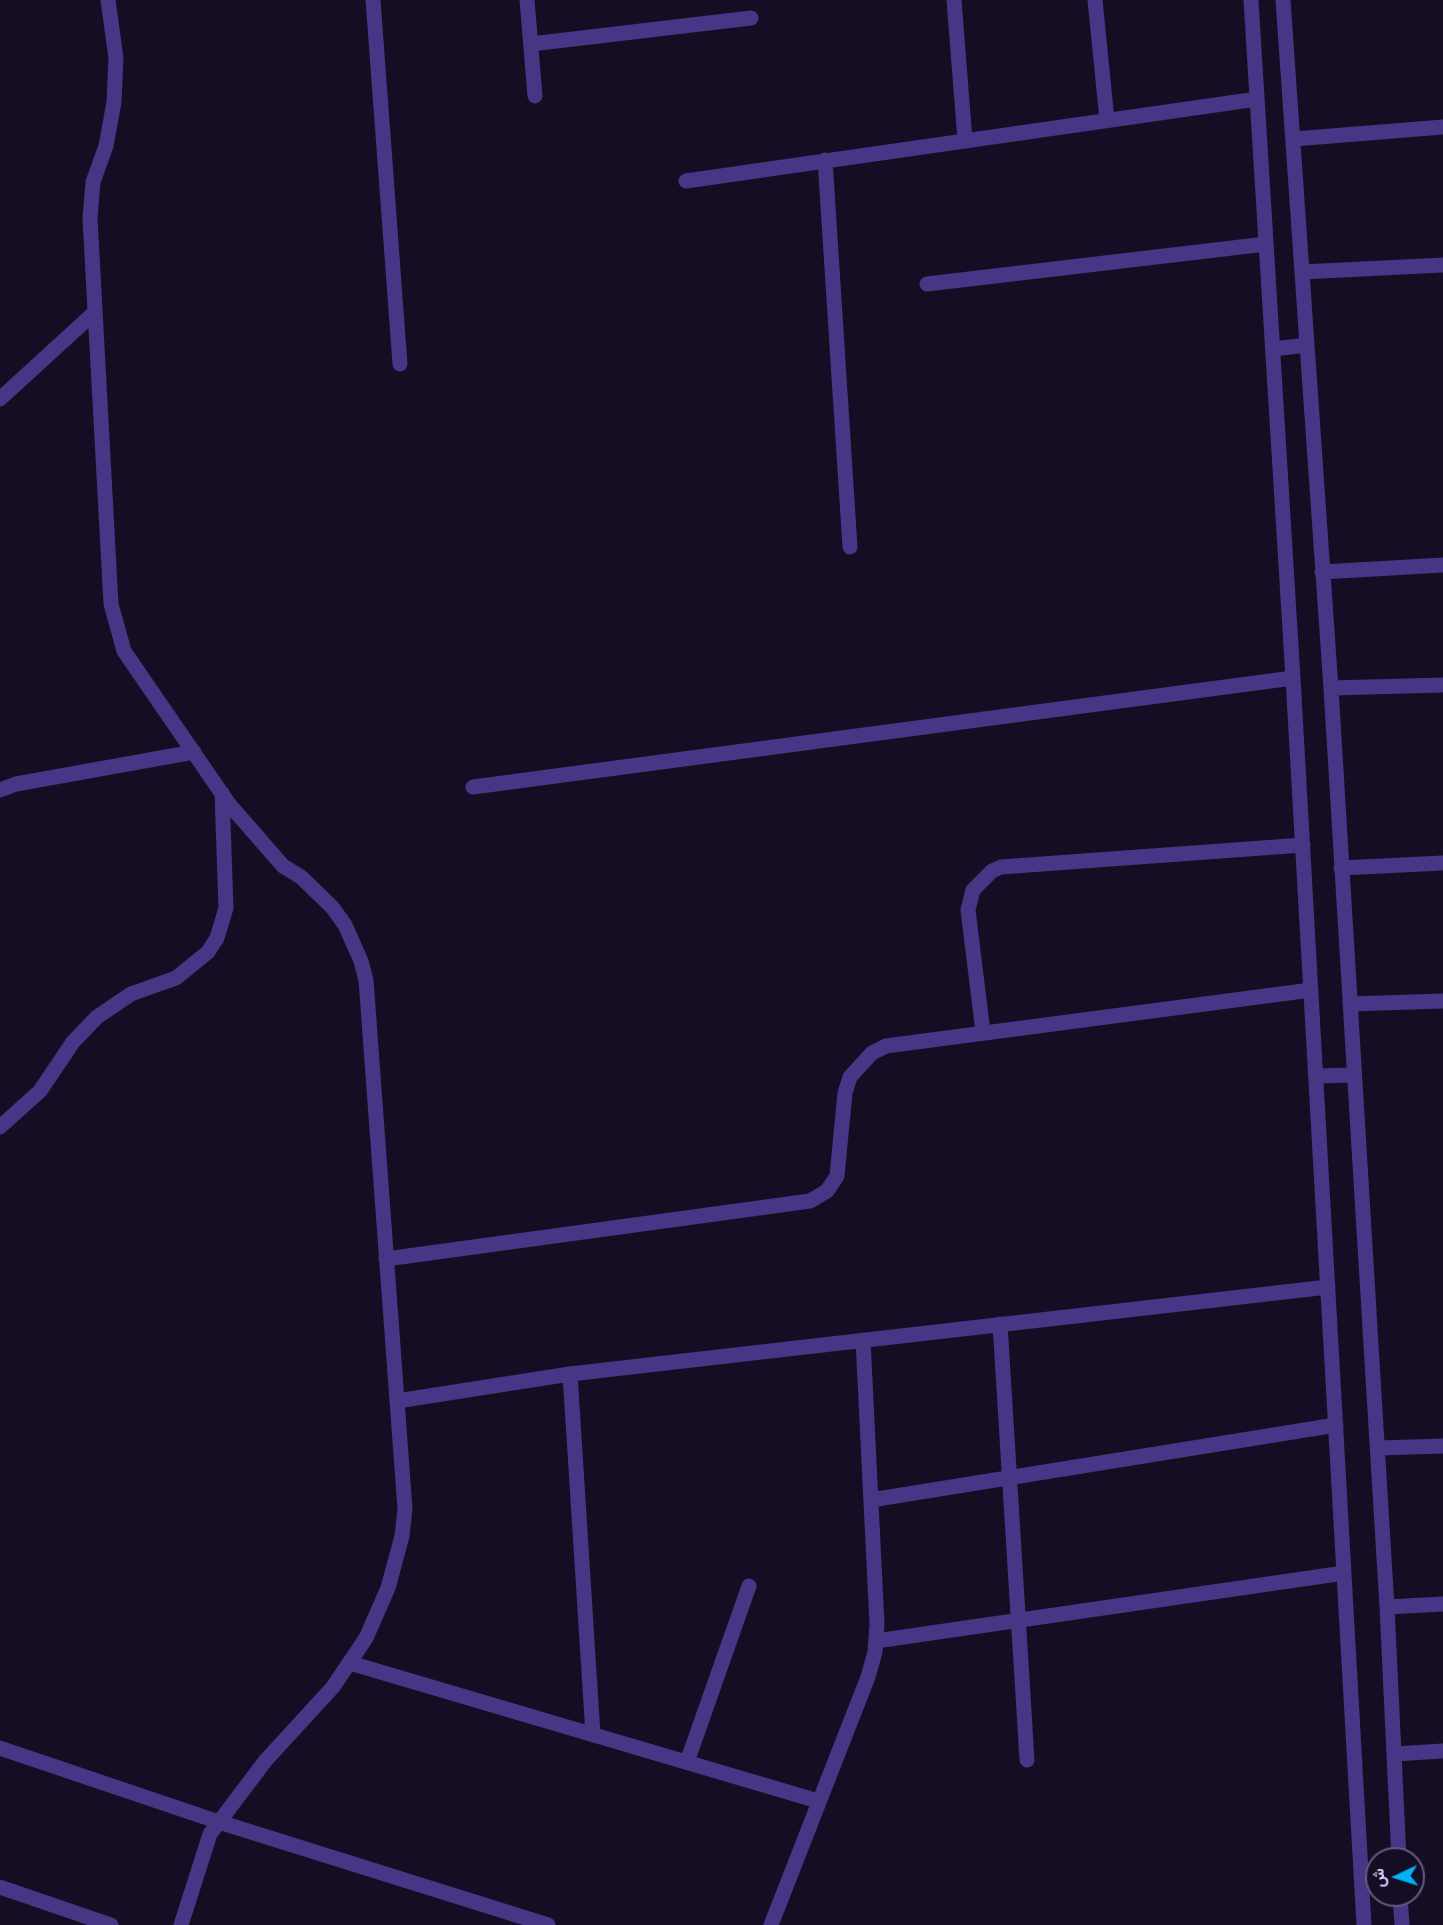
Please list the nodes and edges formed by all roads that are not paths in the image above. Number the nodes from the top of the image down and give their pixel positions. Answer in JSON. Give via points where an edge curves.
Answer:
{"nodes":[{"id":1,"x":108,"y":0,"type":"edge"},
{"id":2,"x":374,"y":0,"type":"edge"},
{"id":3,"x":527,"y":0,"type":"edge"},
{"id":4,"x":954,"y":0,"type":"edge"},
{"id":5,"x":1095,"y":0,"type":"edge"},
{"id":6,"x":1251,"y":0,"type":"edge"},
{"id":7,"x":1283,"y":0,"type":"edge"},
{"id":8,"x":751,"y":18,"type":"dead end"},
{"id":9,"x":531,"y":44,"type":"junction"},
{"id":10,"x":535,"y":96,"type":"dead end"},
{"id":11,"x":1257,"y":99,"type":"junction"},
{"id":12,"x":1107,"y":120,"type":"junction"},
{"id":13,"x":1443,"y":128,"type":"edge"},
{"id":14,"x":1294,"y":139,"type":"junction"},
{"id":15,"x":965,"y":140,"type":"junction"},
{"id":16,"x":825,"y":160,"type":"junction"},
{"id":17,"x":686,"y":181,"type":"dead end"},
{"id":18,"x":1266,"y":244,"type":"junction"},
{"id":19,"x":1443,"y":265,"type":"edge"},
{"id":20,"x":1302,"y":272,"type":"junction"},
{"id":21,"x":927,"y":284,"type":"dead end"},
{"id":22,"x":95,"y":312,"type":"junction"},
{"id":23,"x":1307,"y":345,"type":"junction"},
{"id":24,"x":1273,"y":349,"type":"junction"},
{"id":25,"x":400,"y":364,"type":"dead end"},
{"id":26,"x":0,"y":399,"type":"edge"},
{"id":27,"x":850,"y":547,"type":"dead end"},
{"id":28,"x":1443,"y":565,"type":"edge"},
{"id":29,"x":1322,"y":572,"type":"junction"},
{"id":30,"x":1293,"y":678,"type":"junction"},
{"id":31,"x":1443,"y":685,"type":"edge"},
{"id":32,"x":1331,"y":688,"type":"junction"},
{"id":33,"x":194,"y":752,"type":"junction"},
{"id":34,"x":473,"y":787,"type":"dead end"},
{"id":35,"x":0,"y":790,"type":"edge"},
{"id":36,"x":222,"y":792,"type":"junction"},
{"id":37,"x":1303,"y":844,"type":"junction"},
{"id":38,"x":1443,"y":863,"type":"edge"},
{"id":39,"x":1341,"y":868,"type":"junction"},
{"id":40,"x":1311,"y":990,"type":"junction"},
{"id":41,"x":1443,"y":1001,"type":"edge"},
{"id":42,"x":1350,"y":1004,"type":"junction"},
{"id":43,"x":983,"y":1032,"type":"junction"},
{"id":44,"x":1354,"y":1075,"type":"junction"},
{"id":45,"x":1316,"y":1076,"type":"junction"},
{"id":46,"x":0,"y":1127,"type":"edge"},
{"id":47,"x":386,"y":1259,"type":"junction"},
{"id":48,"x":1328,"y":1287,"type":"junction"},
{"id":49,"x":1000,"y":1324,"type":"junction"},
{"id":50,"x":863,"y":1340,"type":"junction"},
{"id":51,"x":570,"y":1374,"type":"junction"},
{"id":52,"x":397,"y":1401,"type":"junction"},
{"id":53,"x":1336,"y":1425,"type":"junction"},
{"id":54,"x":1443,"y":1446,"type":"edge"},
{"id":55,"x":1378,"y":1448,"type":"junction"},
{"id":56,"x":1010,"y":1477,"type":"junction"},
{"id":57,"x":871,"y":1500,"type":"junction"},
{"id":58,"x":1344,"y":1573,"type":"junction"},
{"id":59,"x":749,"y":1586,"type":"dead end"},
{"id":60,"x":1443,"y":1604,"type":"edge"},
{"id":61,"x":1387,"y":1607,"type":"junction"},
{"id":62,"x":1018,"y":1621,"type":"junction"},
{"id":63,"x":876,"y":1641,"type":"junction"},
{"id":64,"x":350,"y":1664,"type":"junction"},
{"id":65,"x":593,"y":1735,"type":"junction"},
{"id":66,"x":0,"y":1748,"type":"edge"},
{"id":67,"x":1443,"y":1751,"type":"edge"},
{"id":68,"x":1394,"y":1754,"type":"junction"},
{"id":69,"x":1027,"y":1760,"type":"dead end"},
{"id":70,"x":687,"y":1762,"type":"junction"},
{"id":71,"x":818,"y":1801,"type":"junction"},
{"id":72,"x":219,"y":1822,"type":"junction"},
{"id":73,"x":1398,"y":1847,"type":"edge"},
{"id":74,"x":0,"y":1887,"type":"edge"},
{"id":75,"x":1401,"y":1907,"type":"edge"},
{"id":76,"x":111,"y":1925,"type":"edge"},
{"id":77,"x":181,"y":1925,"type":"edge"},
{"id":78,"x":548,"y":1925,"type":"edge"},
{"id":79,"x":771,"y":1925,"type":"edge"},
{"id":80,"x":1364,"y":1925,"type":"edge"},
{"id":81,"x":1402,"y":1925,"type":"edge"}],
"edges":[{"from":1,"to":22,"type":"street","via":[[116,81],[110,124],[90,200]]},
{"from":2,"to":25,"type":"street"},
{"from":3,"to":9,"type":"street"},
{"from":4,"to":15,"type":"street"},
{"from":5,"to":12,"type":"street"},
{"from":6,"to":11,"type":"street"},
{"from":7,"to":14,"type":"street"},
{"from":8,"to":9,"type":"street"},
{"from":9,"to":10,"type":"street"},
{"from":11,"to":12,"type":"street"},
{"from":11,"to":18,"type":"street"},
{"from":12,"to":15,"type":"street"},
{"from":13,"to":14,"type":"street"},
{"from":14,"to":20,"type":"street"},
{"from":15,"to":16,"type":"street"},
{"from":16,"to":17,"type":"street"},
{"from":16,"to":27,"type":"street"},
{"from":18,"to":21,"type":"street"},
{"from":18,"to":24,"type":"street"},
{"from":19,"to":20,"type":"street"},
{"from":20,"to":23,"type":"street"},
{"from":22,"to":26,"type":"street"},
{"from":22,"to":33,"type":"street","via":[[114,621],[124,651]]},
{"from":23,"to":24,"type":"street"},
{"from":23,"to":29,"type":"street"},
{"from":24,"to":30,"type":"street"},
{"from":28,"to":29,"type":"street"},
{"from":29,"to":32,"type":"street"},
{"from":30,"to":34,"type":"street"},
{"from":30,"to":37,"type":"street"},
{"from":31,"to":32,"type":"street"},
{"from":32,"to":39,"type":"street"},
{"from":33,"to":35,"type":"street"},
{"from":33,"to":36,"type":"street"},
{"from":36,"to":46,"type":"street","via":[[226,908],[217,938],[208,952],[176,978],[131,994],[97,1017],[73,1042],[40,1091]]},
{"from":36,"to":47,"type":"street","via":[[283,866],[301,877],[332,907],[361,961],[366,980]]},
{"from":37,"to":40,"type":"street"},
{"from":37,"to":43,"type":"street","via":[[1001,867],[992,871],[973,890],[968,910]]},
{"from":38,"to":39,"type":"street"},
{"from":39,"to":42,"type":"street"},
{"from":40,"to":43,"type":"street"},
{"from":40,"to":45,"type":"street"},
{"from":41,"to":42,"type":"street"},
{"from":42,"to":44,"type":"street"},
{"from":43,"to":47,"type":"street","via":[[886,1046],[860,1064],[845,1093],[837,1176],[827,1191],[810,1201]]},
{"from":44,"to":45,"type":"street"},
{"from":44,"to":55,"type":"street"},
{"from":45,"to":48,"type":"street"},
{"from":47,"to":52,"type":"street"},
{"from":48,"to":49,"type":"street"},
{"from":48,"to":53,"type":"street"},
{"from":49,"to":50,"type":"street"},
{"from":49,"to":56,"type":"street"},
{"from":50,"to":51,"type":"street"},
{"from":50,"to":57,"type":"street"},
{"from":51,"to":52,"type":"street"},
{"from":51,"to":65,"type":"street"},
{"from":52,"to":64,"type":"street","via":[[405,1509],[402,1536],[388,1588]]},
{"from":53,"to":56,"type":"street"},
{"from":53,"to":58,"type":"street"},
{"from":54,"to":55,"type":"street"},
{"from":55,"to":61,"type":"street"},
{"from":56,"to":57,"type":"street"},
{"from":56,"to":62,"type":"street"},
{"from":57,"to":63,"type":"street"},
{"from":58,"to":62,"type":"street"},
{"from":58,"to":80,"type":"street"},
{"from":59,"to":70,"type":"street"},
{"from":60,"to":61,"type":"street"},
{"from":61,"to":68,"type":"street"},
{"from":62,"to":63,"type":"street"},
{"from":62,"to":69,"type":"street"},
{"from":63,"to":71,"type":"street","via":[[868,1677]]},
{"from":64,"to":65,"type":"street"},
{"from":64,"to":72,"type":"street","via":[[266,1760]]},
{"from":65,"to":70,"type":"street"},
{"from":66,"to":72,"type":"street"},
{"from":67,"to":68,"type":"street"},
{"from":68,"to":73,"type":"street"},
{"from":70,"to":71,"type":"street"},
{"from":71,"to":79,"type":"street"},
{"from":72,"to":77,"type":"street","via":[[210,1834]]},
{"from":72,"to":78,"type":"street"},
{"from":74,"to":76,"type":"street"},
{"from":75,"to":81,"type":"street"}]}
